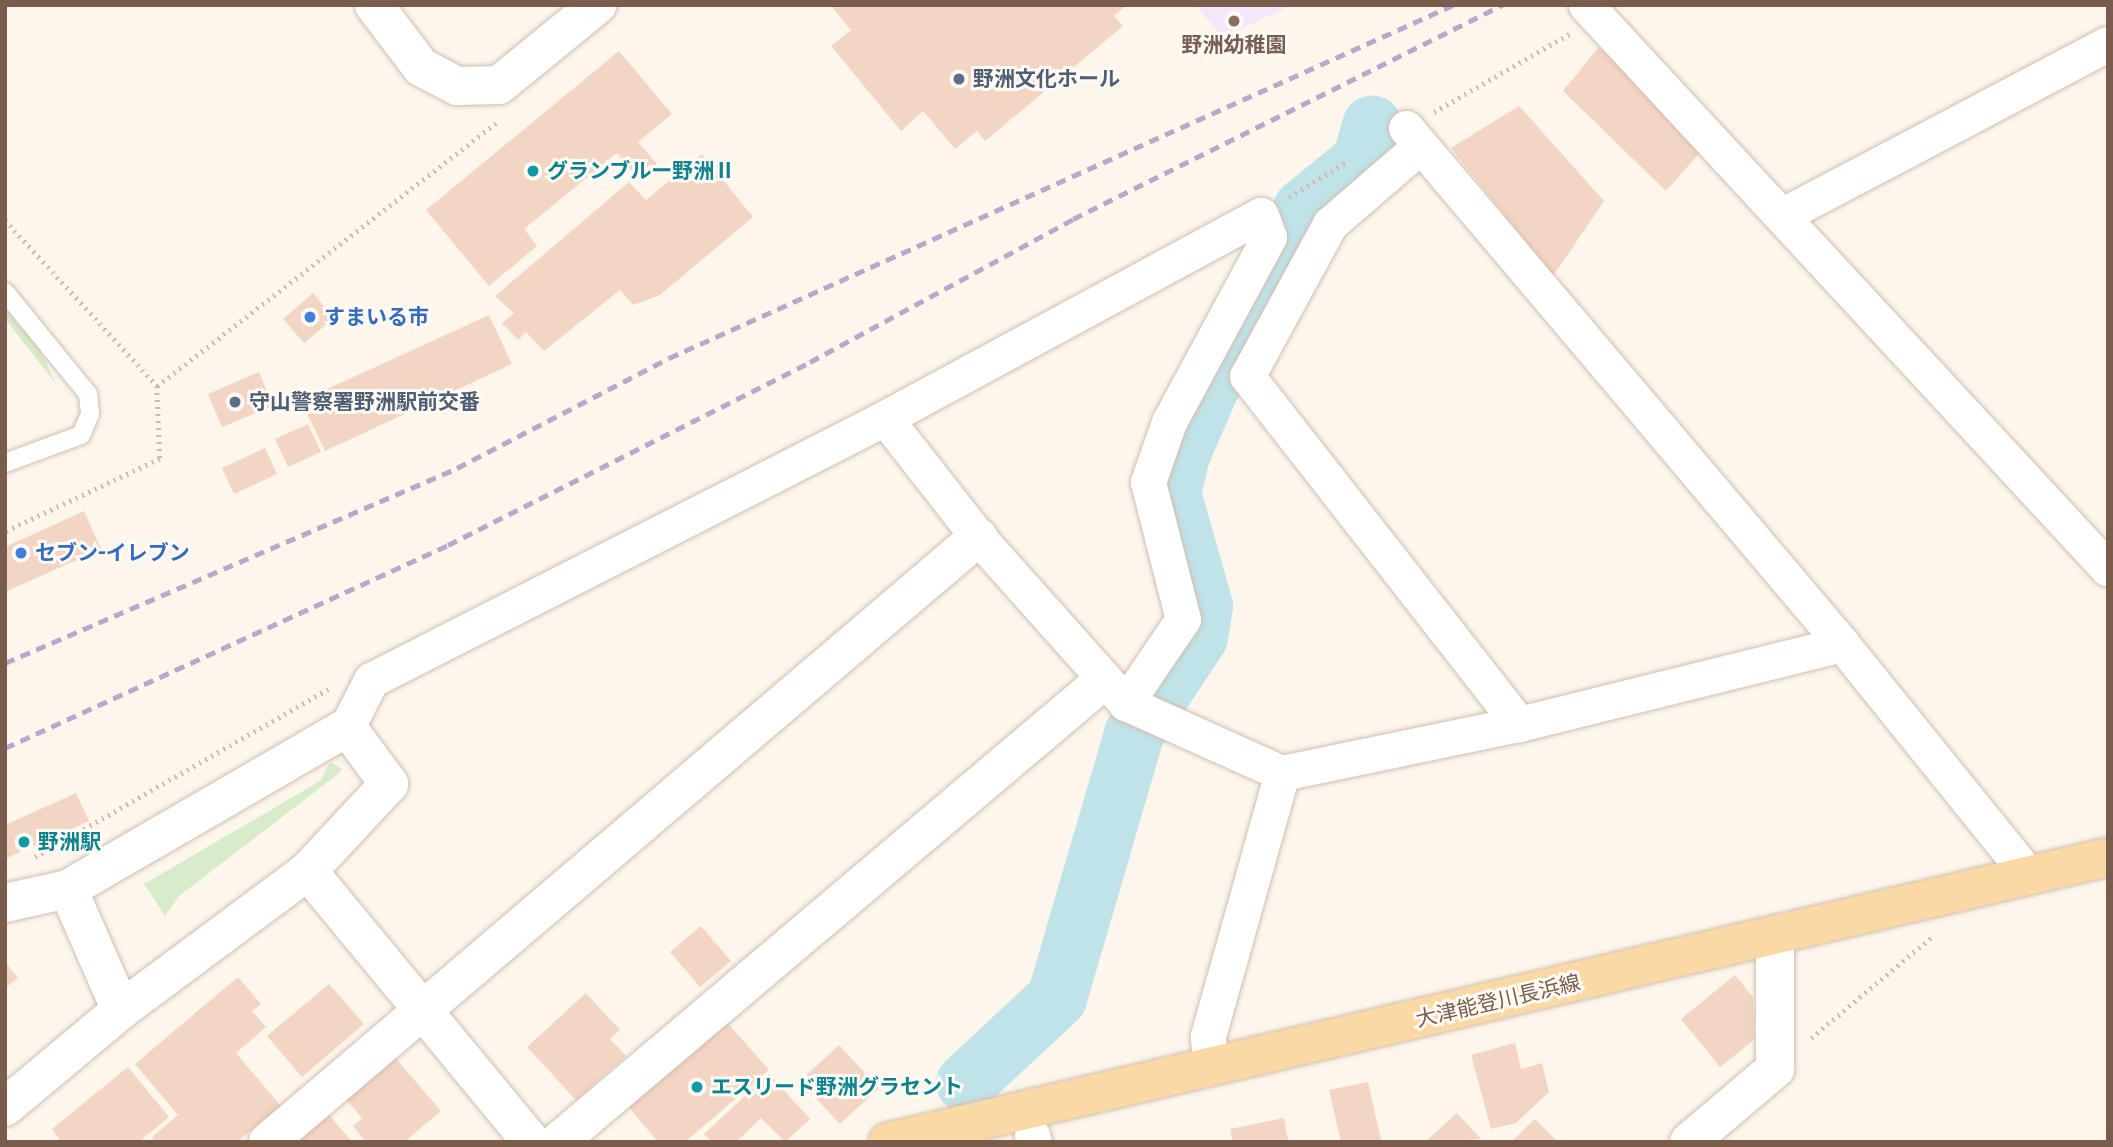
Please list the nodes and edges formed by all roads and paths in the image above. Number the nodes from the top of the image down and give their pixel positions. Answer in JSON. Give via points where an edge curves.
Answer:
{"nodes":[{"id":1,"x":374,"y":5,"type":"edge"},
{"id":2,"x":597,"y":5,"type":"edge"},
{"id":3,"x":1591,"y":12,"type":"edge"},
{"id":4,"x":2108,"y":44,"type":"edge"},
{"id":5,"x":506,"y":115,"type":"dead end"},
{"id":6,"x":1412,"y":138,"type":"junction"},
{"id":7,"x":1326,"y":174,"type":"dead end"},
{"id":8,"x":1262,"y":215,"type":"junction"},
{"id":9,"x":1783,"y":215,"type":"junction"},
{"id":10,"x":5,"y":292,"type":"edge"},
{"id":11,"x":157,"y":386,"type":"dead end"},
{"id":12,"x":885,"y":418,"type":"junction"},
{"id":13,"x":5,"y":463,"type":"edge"},
{"id":14,"x":978,"y":537,"type":"junction"},
{"id":15,"x":2108,"y":569,"type":"edge"},
{"id":16,"x":1842,"y":644,"type":"junction"},
{"id":17,"x":338,"y":683,"type":"dead end"},
{"id":18,"x":1129,"y":702,"type":"junction"},
{"id":19,"x":1519,"y":724,"type":"junction"},
{"id":20,"x":347,"y":727,"type":"junction"},
{"id":21,"x":1282,"y":773,"type":"junction"},
{"id":22,"x":2108,"y":857,"type":"edge"},
{"id":23,"x":26,"y":863,"type":"dead end"},
{"id":24,"x":308,"y":871,"type":"junction"},
{"id":25,"x":2029,"y":876,"type":"junction"},
{"id":26,"x":68,"y":889,"type":"junction"},
{"id":27,"x":5,"y":903,"type":"edge"},
{"id":28,"x":1943,"y":928,"type":"dead end"},
{"id":29,"x":1775,"y":937,"type":"junction"},
{"id":30,"x":426,"y":1007,"type":"junction"},
{"id":31,"x":121,"y":1010,"type":"junction"},
{"id":32,"x":1211,"y":1067,"type":"junction"},
{"id":33,"x":1775,"y":1069,"type":"junction"},
{"id":34,"x":5,"y":1107,"type":"edge"},
{"id":35,"x":268,"y":1142,"type":"edge"},
{"id":36,"x":531,"y":1142,"type":"edge"},
{"id":37,"x":558,"y":1142,"type":"edge"},
{"id":38,"x":888,"y":1142,"type":"edge"},
{"id":39,"x":1689,"y":1142,"type":"edge"}],
"edges":[{"from":1,"to":2,"type":"street","via":[[421,67],[457,86],[499,85]]},
{"from":3,"to":6,"type":"path"},
{"from":3,"to":9,"type":"street"},
{"from":4,"to":9,"type":"street"},
{"from":5,"to":11,"type":"path"},
{"from":6,"to":16,"type":"street"},
{"from":6,"to":19,"type":"street","via":[[1330,224],[1247,376]]},
{"from":7,"to":8,"type":"path"},
{"from":8,"to":12,"type":"street"},
{"from":8,"to":18,"type":"street","via":[[1269,237],[1168,422],[1148,482],[1183,618]]},
{"from":9,"to":15,"type":"street"},
{"from":10,"to":13,"type":"lane","via":[[88,394],[90,414],[81,435]]},
{"from":12,"to":14,"type":"street"},
{"from":12,"to":20,"type":"street","via":[[371,680]]},
{"from":14,"to":18,"type":"street"},
{"from":14,"to":30,"type":"street"},
{"from":16,"to":19,"type":"street"},
{"from":16,"to":25,"type":"street"},
{"from":17,"to":23,"type":"path"},
{"from":18,"to":21,"type":"street"},
{"from":18,"to":37,"type":"street"},
{"from":19,"to":21,"type":"street"},
{"from":20,"to":24,"type":"street","via":[[389,784]]},
{"from":20,"to":26,"type":"street"},
{"from":21,"to":32,"type":"street","via":[[1208,1036]]},
{"from":22,"to":25,"type":"main road","name":"大津能登川長浜線"},
{"from":24,"to":30,"type":"street"},
{"from":24,"to":31,"type":"street"},
{"from":25,"to":29,"type":"main road","name":"大津能登川長浜線"},
{"from":26,"to":27,"type":"street"},
{"from":26,"to":31,"type":"street"},
{"from":28,"to":33,"type":"path"},
{"from":29,"to":32,"type":"main road","name":"大津能登川長浜線"},
{"from":29,"to":33,"type":"street"},
{"from":30,"to":35,"type":"street"},
{"from":30,"to":36,"type":"street"},
{"from":31,"to":34,"type":"street"},
{"from":32,"to":38,"type":"main road","name":"大津能登川長浜線"},
{"from":33,"to":39,"type":"street"}]}
